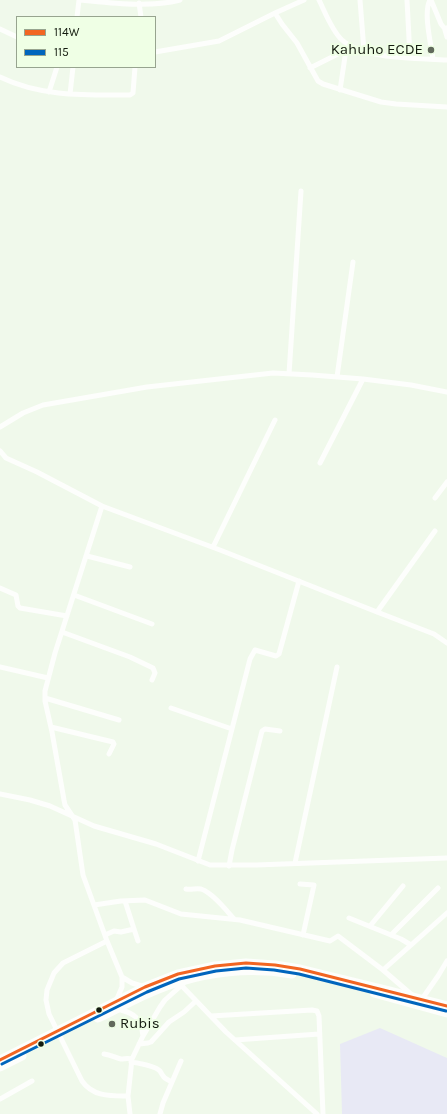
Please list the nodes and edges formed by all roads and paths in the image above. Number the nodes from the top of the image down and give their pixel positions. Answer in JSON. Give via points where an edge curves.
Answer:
{"nodes":[{"id":1,"x":80,"y":0,"type":"edge"},
{"id":2,"x":180,"y":0,"type":"edge"},
{"id":3,"x":304,"y":0,"type":"edge"},
{"id":4,"x":318,"y":0,"type":"edge"},
{"id":5,"x":360,"y":0,"type":"edge"},
{"id":6,"x":407,"y":0,"type":"edge"},
{"id":7,"x":430,"y":0,"type":"edge"},
{"id":8,"x":139,"y":3,"type":"junction"},
{"id":9,"x":275,"y":13,"type":"junction"},
{"id":10,"x":77,"y":16,"type":"edge"},
{"id":11,"x":141,"y":16,"type":"edge"},
{"id":12,"x":446,"y":28,"type":"edge"},
{"id":13,"x":0,"y":29,"type":"edge"},
{"id":14,"x":16,"y":37,"type":"edge"},
{"id":15,"x":447,"y":37,"type":"edge"},
{"id":16,"x":350,"y":45,"type":"junction"},
{"id":17,"x":346,"y":50,"type":"junction"},
{"id":18,"x":364,"y":51,"type":"junction"},
{"id":19,"x":156,"y":52,"type":"edge"},
{"id":20,"x":410,"y":57,"type":"junction"},
{"id":21,"x":433,"y":59,"type":"junction"},
{"id":22,"x":447,"y":60,"type":"edge"},
{"id":23,"x":57,"y":68,"type":"edge"},
{"id":24,"x":73,"y":68,"type":"edge"},
{"id":25,"x":135,"y":68,"type":"edge"},
{"id":26,"x":310,"y":68,"type":"junction"},
{"id":27,"x":0,"y":77,"type":"edge"},
{"id":28,"x":340,"y":90,"type":"junction"},
{"id":29,"x":49,"y":92,"type":"junction"},
{"id":30,"x":70,"y":94,"type":"junction"},
{"id":31,"x":447,"y":107,"type":"edge"},
{"id":32,"x":301,"y":191,"type":"dead end"},
{"id":33,"x":353,"y":262,"type":"dead end"},
{"id":34,"x":289,"y":374,"type":"junction"},
{"id":35,"x":337,"y":377,"type":"junction"},
{"id":36,"x":363,"y":379,"type":"junction"},
{"id":37,"x":447,"y":392,"type":"edge"},
{"id":38,"x":275,"y":420,"type":"dead end"},
{"id":39,"x":0,"y":427,"type":"edge"},
{"id":40,"x":0,"y":451,"type":"edge"},
{"id":41,"x":0,"y":458,"type":"edge"},
{"id":42,"x":6,"y":458,"type":"junction"},
{"id":43,"x":320,"y":463,"type":"dead end"},
{"id":44,"x":447,"y":482,"type":"edge"},
{"id":45,"x":435,"y":498,"type":"dead end"},
{"id":46,"x":102,"y":506,"type":"junction"},
{"id":47,"x":435,"y":531,"type":"dead end"},
{"id":48,"x":213,"y":547,"type":"junction"},
{"id":49,"x":87,"y":556,"type":"junction"},
{"id":50,"x":130,"y":567,"type":"dead end"},
{"id":51,"x":299,"y":581,"type":"junction"},
{"id":52,"x":0,"y":588,"type":"edge"},
{"id":53,"x":74,"y":595,"type":"junction"},
{"id":54,"x":377,"y":612,"type":"junction"},
{"id":55,"x":67,"y":616,"type":"junction"},
{"id":56,"x":152,"y":624,"type":"dead end"},
{"id":57,"x":62,"y":632,"type":"junction"},
{"id":58,"x":447,"y":643,"type":"edge"},
{"id":59,"x":0,"y":667,"type":"edge"},
{"id":60,"x":337,"y":667,"type":"dead end"},
{"id":61,"x":48,"y":678,"type":"junction"},
{"id":62,"x":152,"y":680,"type":"dead end"},
{"id":63,"x":44,"y":698,"type":"junction"},
{"id":64,"x":171,"y":708,"type":"dead end"},
{"id":65,"x":119,"y":720,"type":"dead end"},
{"id":66,"x":51,"y":727,"type":"junction"},
{"id":67,"x":232,"y":730,"type":"junction"},
{"id":68,"x":280,"y":731,"type":"dead end"},
{"id":69,"x":109,"y":754,"type":"dead end"},
{"id":70,"x":0,"y":794,"type":"edge"},
{"id":71,"x":73,"y":816,"type":"junction"},
{"id":72,"x":447,"y":858,"type":"edge"},
{"id":73,"x":198,"y":861,"type":"junction"},
{"id":74,"x":295,"y":863,"type":"junction"},
{"id":75,"x":229,"y":866,"type":"junction"},
{"id":76,"x":300,"y":884,"type":"dead end"},
{"id":77,"x":403,"y":886,"type":"dead end"},
{"id":78,"x":438,"y":888,"type":"dead end"},
{"id":79,"x":186,"y":889,"type":"dead end"},
{"id":80,"x":125,"y":901,"type":"junction"},
{"id":81,"x":94,"y":905,"type":"junction"},
{"id":82,"x":447,"y":914,"type":"edge"},
{"id":83,"x":349,"y":918,"type":"dead end"},
{"id":84,"x":234,"y":919,"type":"junction"},
{"id":85,"x":370,"y":926,"type":"junction"},
{"id":86,"x":134,"y":929,"type":"junction"},
{"id":87,"x":105,"y":935,"type":"junction"},
{"id":88,"x":304,"y":935,"type":"junction"},
{"id":89,"x":391,"y":935,"type":"junction"},
{"id":90,"x":107,"y":941,"type":"junction"},
{"id":91,"x":138,"y":941,"type":"dead end"},
{"id":92,"x":411,"y":945,"type":"junction"},
{"id":93,"x":447,"y":960,"type":"edge"},
{"id":94,"x":383,"y":970,"type":"junction"},
{"id":95,"x":122,"y":976,"type":"junction"},
{"id":96,"x":189,"y":978,"type":"junction"},
{"id":97,"x":182,"y":985,"type":"junction"},
{"id":98,"x":145,"y":987,"type":"junction"},
{"id":99,"x":418,"y":998,"type":"junction"},
{"id":100,"x":196,"y":1001,"type":"junction"},
{"id":101,"x":117,"y":1005,"type":"junction"},
{"id":102,"x":447,"y":1006,"type":"edge"},
{"id":103,"x":447,"y":1013,"type":"edge"},
{"id":104,"x":210,"y":1016,"type":"junction"},
{"id":105,"x":320,"y":1034,"type":"junction"},
{"id":106,"x":143,"y":1036,"type":"junction"},
{"id":107,"x":49,"y":1039,"type":"junction"},
{"id":108,"x":235,"y":1040,"type":"junction"},
{"id":109,"x":139,"y":1044,"type":"junction"},
{"id":110,"x":104,"y":1054,"type":"dead end"},
{"id":111,"x":0,"y":1060,"type":"edge"},
{"id":112,"x":131,"y":1060,"type":"junction"},
{"id":113,"x":181,"y":1062,"type":"dead end"},
{"id":114,"x":0,"y":1067,"type":"edge"},
{"id":115,"x":32,"y":1081,"type":"dead end"},
{"id":116,"x":172,"y":1082,"type":"junction"},
{"id":117,"x":128,"y":1096,"type":"junction"},
{"id":118,"x":0,"y":1099,"type":"edge"},
{"id":119,"x":130,"y":1114,"type":"edge"},
{"id":120,"x":160,"y":1114,"type":"edge"},
{"id":121,"x":317,"y":1114,"type":"edge"},
{"id":122,"x":323,"y":1114,"type":"edge"}],
"edges":[{"from":1,"to":8,"type":"street"},
{"from":1,"to":10,"type":"street"},
{"from":2,"to":8,"type":"street"},
{"from":3,"to":9,"type":"street"},
{"from":4,"to":16,"type":"street","via":[[341,39]]},
{"from":5,"to":18,"type":"street"},
{"from":6,"to":20,"type":"street"},
{"from":7,"to":12,"type":"street","via":[[441,24]]},
{"from":7,"to":21,"type":"street","via":[[428,20]]},
{"from":8,"to":11,"type":"street"},
{"from":9,"to":19,"type":"street","via":[[219,41]]},
{"from":9,"to":26,"type":"street","via":[[297,43]]},
{"from":12,"to":15,"type":"street"},
{"from":13,"to":14,"type":"street"},
{"from":16,"to":17,"type":"street"},
{"from":16,"to":18,"type":"street"},
{"from":17,"to":26,"type":"street"},
{"from":17,"to":28,"type":"street"},
{"from":18,"to":20,"type":"street","via":[[387,57]]},
{"from":20,"to":21,"type":"street"},
{"from":21,"to":22,"type":"street"},
{"from":23,"to":29,"type":"street"},
{"from":24,"to":30,"type":"street"},
{"from":25,"to":30,"type":"street","via":[[133,93],[130,95]]},
{"from":26,"to":28,"type":"street","via":[[320,83]]},
{"from":27,"to":29,"type":"street"},
{"from":28,"to":31,"type":"street","via":[[381,102]]},
{"from":29,"to":30,"type":"street"},
{"from":32,"to":34,"type":"street"},
{"from":33,"to":35,"type":"street"},
{"from":34,"to":35,"type":"street"},
{"from":34,"to":39,"type":"street","via":[[242,376],[147,387],[43,405],[22,413]]},
{"from":35,"to":36,"type":"street"},
{"from":36,"to":37,"type":"street"},
{"from":36,"to":43,"type":"street"},
{"from":38,"to":48,"type":"street"},
{"from":40,"to":42,"type":"street"},
{"from":41,"to":42,"type":"street"},
{"from":42,"to":46,"type":"street"},
{"from":44,"to":45,"type":"street"},
{"from":46,"to":48,"type":"street"},
{"from":46,"to":49,"type":"street"},
{"from":47,"to":54,"type":"street"},
{"from":48,"to":51,"type":"street"},
{"from":49,"to":50,"type":"street"},
{"from":49,"to":53,"type":"street"},
{"from":51,"to":54,"type":"street"},
{"from":51,"to":67,"type":"street","via":[[279,654],[276,656],[258,649],[254,651]]},
{"from":52,"to":55,"type":"street","via":[[16,595],[20,608]]},
{"from":53,"to":55,"type":"street"},
{"from":53,"to":56,"type":"street"},
{"from":54,"to":58,"type":"street","via":[[429,632]]},
{"from":55,"to":57,"type":"street"},
{"from":57,"to":61,"type":"street"},
{"from":57,"to":62,"type":"street","via":[[153,668],[155,673]]},
{"from":59,"to":61,"type":"street"},
{"from":60,"to":74,"type":"street"},
{"from":61,"to":63,"type":"street"},
{"from":63,"to":65,"type":"street"},
{"from":63,"to":66,"type":"street"},
{"from":64,"to":67,"type":"street"},
{"from":66,"to":69,"type":"street","via":[[113,742]]},
{"from":66,"to":71,"type":"street","via":[[64,800]]},
{"from":67,"to":73,"type":"street"},
{"from":68,"to":75,"type":"street","via":[[262,731]]},
{"from":70,"to":71,"type":"street","via":[[30,800]]},
{"from":71,"to":73,"type":"street","via":[[94,826],[156,844]]},
{"from":71,"to":81,"type":"street","via":[[83,874]]},
{"from":72,"to":74,"type":"street"},
{"from":73,"to":75,"type":"street","via":[[210,865]]},
{"from":74,"to":75,"type":"street"},
{"from":76,"to":88,"type":"street","via":[[314,885]]},
{"from":77,"to":85,"type":"street"},
{"from":78,"to":89,"type":"street"},
{"from":79,"to":84,"type":"street","via":[[203,890]]},
{"from":80,"to":81,"type":"street"},
{"from":80,"to":84,"type":"street","via":[[146,900],[181,914]]},
{"from":80,"to":86,"type":"street"},
{"from":81,"to":87,"type":"street"},
{"from":82,"to":92,"type":"street"},
{"from":83,"to":85,"type":"street"},
{"from":84,"to":88,"type":"street"},
{"from":85,"to":89,"type":"street"},
{"from":86,"to":87,"type":"street","via":[[114,931]]},
{"from":86,"to":91,"type":"street"},
{"from":87,"to":90,"type":"street"},
{"from":88,"to":94,"type":"street","via":[[330,941],[336,936],[340,937]]},
{"from":89,"to":92,"type":"street"},
{"from":90,"to":95,"type":"street"},
{"from":90,"to":117,"type":"street","via":[[69,959],[58,968],[47,990],[47,1007],[55,1028],[87,1087],[100,1094]]},
{"from":92,"to":94,"type":"street"},
{"from":93,"to":99,"type":"street","via":[[438,976]]},
{"from":94,"to":99,"type":"street"},
{"from":95,"to":98,"type":"street","via":[[132,983]]},
{"from":95,"to":101,"type":"street"},
{"from":96,"to":97,"type":"street"},
{"from":96,"to":101,"type":"highway"},
{"from":96,"to":103,"type":"highway","via":[[232,971],[284,972],[318,978]]},
{"from":97,"to":100,"type":"street"},
{"from":97,"to":106,"type":"street","via":[[165,1000]]},
{"from":98,"to":99,"type":"highway","via":[[196,969],[246,963],[300,969]]},
{"from":98,"to":101,"type":"highway"},
{"from":99,"to":102,"type":"highway"},
{"from":100,"to":104,"type":"street"},
{"from":100,"to":109,"type":"street","via":[[169,1022],[151,1042]]},
{"from":101,"to":106,"type":"street","via":[[135,1016],[141,1024]]},
{"from":101,"to":107,"type":"highway"},
{"from":104,"to":105,"type":"street","via":[[315,1010],[319,1016]]},
{"from":104,"to":108,"type":"street"},
{"from":105,"to":108,"type":"street"},
{"from":105,"to":122,"type":"street"},
{"from":106,"to":109,"type":"street"},
{"from":107,"to":111,"type":"highway"},
{"from":107,"to":114,"type":"highway"},
{"from":108,"to":121,"type":"street"},
{"from":109,"to":112,"type":"street"},
{"from":110,"to":112,"type":"street"},
{"from":112,"to":116,"type":"street","via":[[158,1070]]},
{"from":112,"to":117,"type":"street"},
{"from":113,"to":116,"type":"street"},
{"from":115,"to":118,"type":"street"},
{"from":116,"to":120,"type":"street"},
{"from":117,"to":119,"type":"street"}]}
